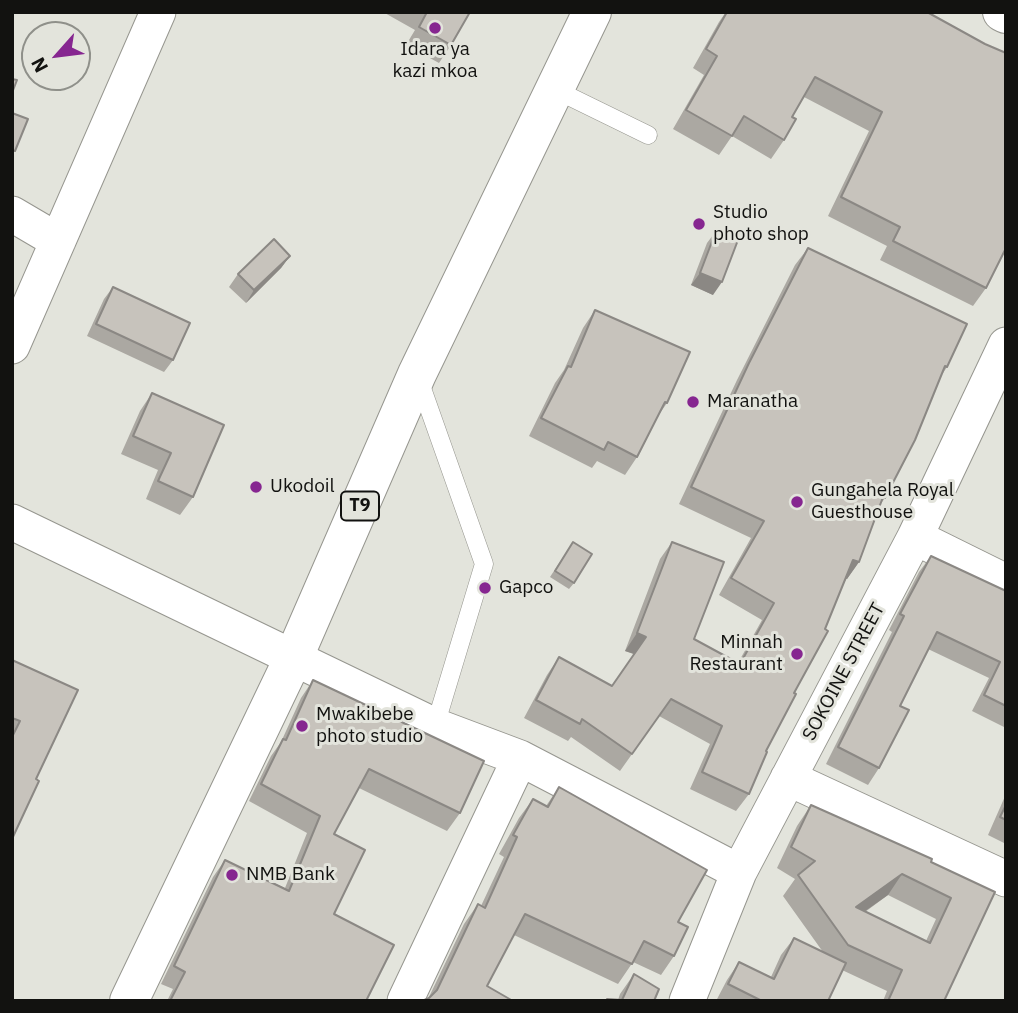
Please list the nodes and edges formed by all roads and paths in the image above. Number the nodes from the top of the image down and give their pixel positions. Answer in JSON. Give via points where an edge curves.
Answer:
{"nodes":[{"id":1,"x":158,"y":12,"type":"edge"},
{"id":2,"x":592,"y":12,"type":"edge"},
{"id":3,"x":554,"y":89,"type":"junction"},
{"id":4,"x":648,"y":135,"type":"dead end"},
{"id":5,"x":12,"y":214,"type":"edge"},
{"id":6,"x":58,"y":241,"type":"junction"},
{"id":7,"x":1006,"y":345,"type":"edge"},
{"id":8,"x":12,"y":346,"type":"edge"},
{"id":9,"x":417,"y":374,"type":"junction"},
{"id":10,"x":12,"y":523,"type":"edge"},
{"id":11,"x":915,"y":537,"type":"junction"},
{"id":12,"x":1006,"y":582,"type":"edge"},
{"id":13,"x":293,"y":659,"type":"junction"},
{"id":14,"x":435,"y":726,"type":"junction"},
{"id":15,"x":520,"y":758,"type":"junction"},
{"id":16,"x":788,"y":778,"type":"junction"},
{"id":17,"x":739,"y":872,"type":"junction"},
{"id":18,"x":1006,"y":879,"type":"edge"},
{"id":19,"x":129,"y":1001,"type":"edge"},
{"id":20,"x":405,"y":1001,"type":"edge"},
{"id":21,"x":687,"y":1001,"type":"edge"}],
"edges":[{"from":1,"to":6,"type":"street"},
{"from":2,"to":3,"type":"highway","number":"T9"},
{"from":3,"to":4,"type":"lane"},
{"from":3,"to":9,"type":"highway","number":"T9"},
{"from":5,"to":6,"type":"street"},
{"from":6,"to":8,"type":"street"},
{"from":7,"to":11,"type":"street","name":"SOKOINE STREET"},
{"from":9,"to":13,"type":"highway","number":"T9"},
{"from":9,"to":14,"type":"lane","via":[[484,564]]},
{"from":10,"to":13,"type":"street"},
{"from":11,"to":12,"type":"street"},
{"from":11,"to":16,"type":"street","name":"SOKOINE STREET"},
{"from":13,"to":14,"type":"street"},
{"from":13,"to":19,"type":"highway","number":"T9"},
{"from":14,"to":15,"type":"street"},
{"from":15,"to":17,"type":"street"},
{"from":15,"to":20,"type":"street"},
{"from":16,"to":17,"type":"street","name":"SOKOINE STREET"},
{"from":16,"to":18,"type":"street"},
{"from":17,"to":21,"type":"street","name":"SOKOINE STREET"}]}
